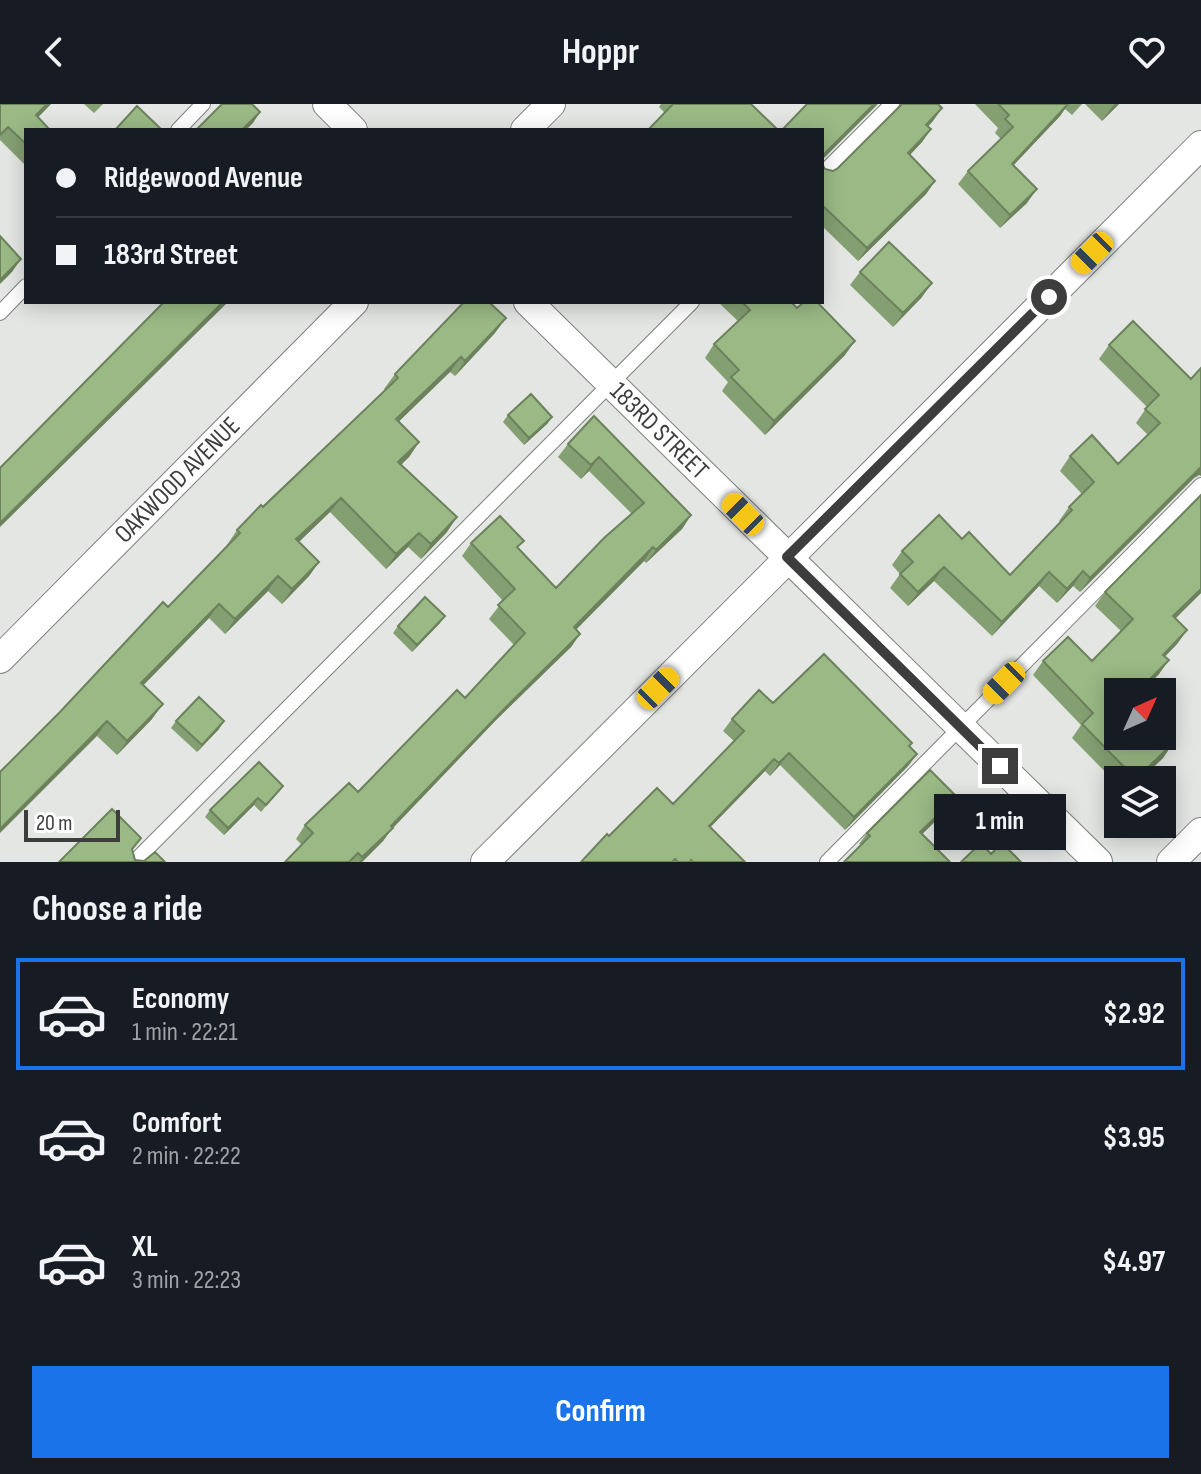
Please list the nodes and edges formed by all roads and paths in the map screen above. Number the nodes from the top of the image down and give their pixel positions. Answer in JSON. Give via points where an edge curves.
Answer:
{"nodes":[{"id":1,"x":203,"y":104,"type":"edge"},
{"id":2,"x":327,"y":104,"type":"edge"},
{"id":3,"x":551,"y":104,"type":"edge"},
{"id":4,"x":892,"y":104,"type":"edge"},
{"id":5,"x":180,"y":128,"type":"edge"},
{"id":6,"x":351,"y":128,"type":"edge"},
{"id":7,"x":527,"y":128,"type":"edge"},
{"id":8,"x":1201,"y":145,"type":"edge"},
{"id":9,"x":824,"y":172,"type":"edge"},
{"id":10,"x":24,"y":288,"type":"edge"},
{"id":11,"x":352,"y":304,"type":"edge"},
{"id":12,"x":530,"y":304,"type":"edge"},
{"id":13,"x":690,"y":304,"type":"edge"},
{"id":14,"x":0,"y":313,"type":"edge"},
{"id":15,"x":611,"y":383,"type":"junction"},
{"id":16,"x":1201,"y":485,"type":"edge"},
{"id":17,"x":787,"y":557,"type":"junction"},
{"id":18,"x":0,"y":659,"type":"edge"},
{"id":19,"x":961,"y":727,"type":"junction"},
{"id":20,"x":1201,"y":832,"type":"edge"},
{"id":21,"x":134,"y":862,"type":"edge"},
{"id":22,"x":485,"y":862,"type":"edge"},
{"id":23,"x":827,"y":862,"type":"edge"},
{"id":24,"x":1098,"y":862,"type":"edge"},
{"id":25,"x":1171,"y":862,"type":"edge"}],
"edges":[{"from":1,"to":5,"type":"lane"},
{"from":2,"to":6,"type":"street"},
{"from":3,"to":7,"type":"street"},
{"from":4,"to":9,"type":"lane"},
{"from":8,"to":17,"type":"street"},
{"from":10,"to":14,"type":"lane"},
{"from":11,"to":18,"type":"street","name":"OAKWOOD AVENUE"},
{"from":12,"to":15,"type":"street","name":"183RD STREET"},
{"from":13,"to":15,"type":"lane"},
{"from":15,"to":17,"type":"street","name":"183RD STREET"},
{"from":15,"to":21,"type":"lane"},
{"from":16,"to":19,"type":"lane"},
{"from":17,"to":19,"type":"street","name":"183RD STREET"},
{"from":17,"to":22,"type":"street"},
{"from":19,"to":23,"type":"lane"},
{"from":19,"to":24,"type":"street","name":"183RD STREET"},
{"from":20,"to":25,"type":"street"}]}
